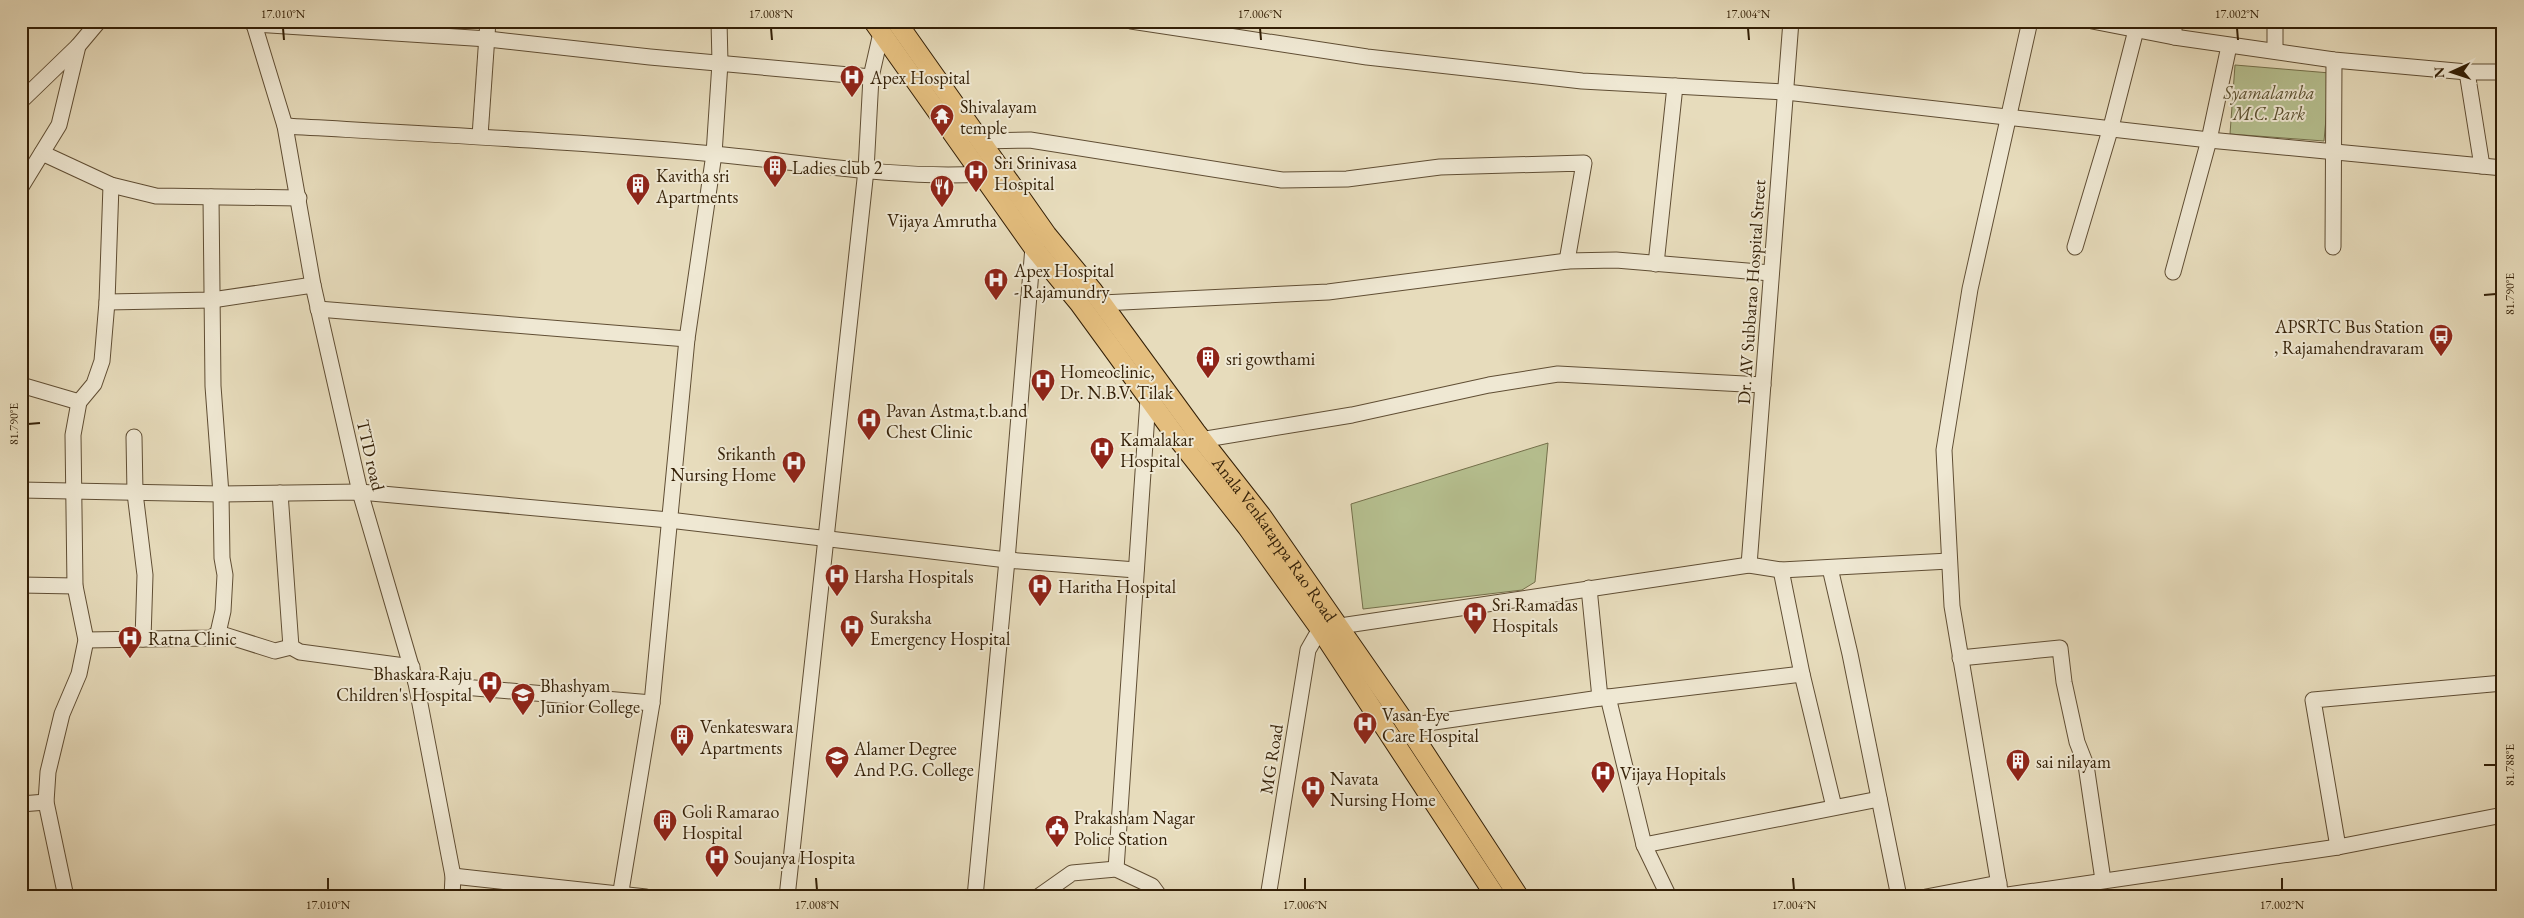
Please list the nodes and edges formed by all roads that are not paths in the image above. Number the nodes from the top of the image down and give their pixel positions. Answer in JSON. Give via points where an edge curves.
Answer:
{"nodes":[{"id":1,"x":99,"y":21,"type":"edge"},
{"id":2,"x":488,"y":21,"type":"edge"},
{"id":3,"x":719,"y":21,"type":"edge"},
{"id":4,"x":896,"y":21,"type":"edge"},
{"id":5,"x":1131,"y":21,"type":"edge"},
{"id":6,"x":1791,"y":21,"type":"edge"},
{"id":7,"x":2030,"y":21,"type":"edge"},
{"id":8,"x":2092,"y":21,"type":"edge"},
{"id":9,"x":2174,"y":21,"type":"edge"},
{"id":10,"x":2275,"y":21,"type":"edge"},
{"id":11,"x":253,"y":22,"type":"edge"},
{"id":12,"x":877,"y":27,"type":"edge"},
{"id":13,"x":2136,"y":30,"type":"junction"},
{"id":14,"x":2174,"y":37,"type":"junction"},
{"id":15,"x":488,"y":39,"type":"junction"},
{"id":16,"x":78,"y":46,"type":"junction"},
{"id":17,"x":2229,"y":46,"type":"junction"},
{"id":18,"x":2275,"y":50,"type":"junction"},
{"id":19,"x":2334,"y":60,"type":"junction"},
{"id":20,"x":720,"y":63,"type":"junction"},
{"id":21,"x":2467,"y":72,"type":"junction"},
{"id":22,"x":2503,"y":72,"type":"edge"},
{"id":23,"x":871,"y":77,"type":"junction"},
{"id":24,"x":1675,"y":86,"type":"junction"},
{"id":25,"x":1786,"y":92,"type":"junction"},
{"id":26,"x":21,"y":100,"type":"edge"},
{"id":27,"x":2008,"y":116,"type":"junction"},
{"id":28,"x":285,"y":126,"type":"junction"},
{"id":29,"x":2111,"y":127,"type":"junction"},
{"id":30,"x":480,"y":136,"type":"junction"},
{"id":31,"x":2209,"y":140,"type":"junction"},
{"id":32,"x":980,"y":141,"type":"junction"},
{"id":33,"x":2334,"y":151,"type":"junction"},
{"id":34,"x":42,"y":153,"type":"junction"},
{"id":35,"x":714,"y":154,"type":"junction"},
{"id":36,"x":2482,"y":166,"type":"junction"},
{"id":37,"x":2503,"y":168,"type":"edge"},
{"id":38,"x":866,"y":170,"type":"junction"},
{"id":39,"x":981,"y":174,"type":"junction"},
{"id":40,"x":112,"y":185,"type":"junction"},
{"id":41,"x":21,"y":187,"type":"edge"},
{"id":42,"x":210,"y":197,"type":"junction"},
{"id":43,"x":299,"y":198,"type":"junction"},
{"id":44,"x":1047,"y":235,"type":"junction"},
{"id":45,"x":1033,"y":247,"type":"junction"},
{"id":46,"x":2075,"y":247,"type":"dead end"},
{"id":47,"x":2332,"y":247,"type":"dead end"},
{"id":48,"x":1567,"y":261,"type":"junction"},
{"id":49,"x":1656,"y":264,"type":"junction"},
{"id":50,"x":2173,"y":272,"type":"dead end"},
{"id":51,"x":1771,"y":273,"type":"junction"},
{"id":52,"x":313,"y":285,"type":"junction"},
{"id":53,"x":212,"y":300,"type":"junction"},
{"id":54,"x":107,"y":302,"type":"junction"},
{"id":55,"x":1102,"y":303,"type":"junction"},
{"id":56,"x":318,"y":310,"type":"junction"},
{"id":57,"x":687,"y":339,"type":"junction"},
{"id":58,"x":21,"y":385,"type":"edge"},
{"id":59,"x":1763,"y":385,"type":"junction"},
{"id":60,"x":1148,"y":399,"type":"junction"},
{"id":61,"x":79,"y":402,"type":"junction"},
{"id":62,"x":134,"y":437,"type":"dead end"},
{"id":63,"x":1202,"y":440,"type":"junction"},
{"id":64,"x":1181,"y":443,"type":"junction"},
{"id":65,"x":21,"y":490,"type":"edge"},
{"id":66,"x":73,"y":492,"type":"junction"},
{"id":67,"x":360,"y":492,"type":"junction"},
{"id":68,"x":135,"y":493,"type":"junction"},
{"id":69,"x":280,"y":493,"type":"junction"},
{"id":70,"x":222,"y":494,"type":"junction"},
{"id":71,"x":669,"y":520,"type":"junction"},
{"id":72,"x":827,"y":540,"type":"junction"},
{"id":73,"x":1007,"y":560,"type":"junction"},
{"id":74,"x":1949,"y":561,"type":"junction"},
{"id":75,"x":1749,"y":565,"type":"junction"},
{"id":76,"x":1830,"y":568,"type":"junction"},
{"id":77,"x":1136,"y":570,"type":"junction"},
{"id":78,"x":1781,"y":570,"type":"junction"},
{"id":79,"x":21,"y":585,"type":"edge"},
{"id":80,"x":75,"y":586,"type":"junction"},
{"id":81,"x":1589,"y":588,"type":"junction"},
{"id":82,"x":1340,"y":626,"type":"junction"},
{"id":83,"x":1320,"y":629,"type":"junction"},
{"id":84,"x":218,"y":633,"type":"junction"},
{"id":85,"x":143,"y":639,"type":"junction"},
{"id":86,"x":86,"y":640,"type":"junction"},
{"id":87,"x":291,"y":647,"type":"junction"},
{"id":88,"x":1960,"y":658,"type":"junction"},
{"id":89,"x":412,"y":668,"type":"junction"},
{"id":90,"x":1802,"y":674,"type":"junction"},
{"id":91,"x":416,"y":683,"type":"junction"},
{"id":92,"x":2503,"y":683,"type":"edge"},
{"id":93,"x":1604,"y":698,"type":"junction"},
{"id":94,"x":652,"y":703,"type":"junction"},
{"id":95,"x":1407,"y":726,"type":"junction"},
{"id":96,"x":1879,"y":800,"type":"junction"},
{"id":97,"x":46,"y":802,"type":"junction"},
{"id":98,"x":21,"y":804,"type":"edge"},
{"id":99,"x":1834,"y":807,"type":"junction"},
{"id":100,"x":2503,"y":816,"type":"edge"},
{"id":101,"x":1644,"y":845,"type":"junction"},
{"id":102,"x":2338,"y":847,"type":"junction"},
{"id":103,"x":1116,"y":869,"type":"junction"},
{"id":104,"x":453,"y":876,"type":"junction"},
{"id":105,"x":2103,"y":880,"type":"junction"},
{"id":106,"x":2000,"y":892,"type":"edge"},
{"id":107,"x":621,"y":895,"type":"edge"},
{"id":108,"x":66,"y":897,"type":"edge"},
{"id":109,"x":452,"y":897,"type":"edge"},
{"id":110,"x":646,"y":897,"type":"edge"},
{"id":111,"x":787,"y":897,"type":"edge"},
{"id":112,"x":975,"y":897,"type":"edge"},
{"id":113,"x":1038,"y":897,"type":"edge"},
{"id":114,"x":1160,"y":897,"type":"edge"},
{"id":115,"x":1268,"y":897,"type":"edge"},
{"id":116,"x":1496,"y":897,"type":"edge"},
{"id":117,"x":1519,"y":897,"type":"edge"},
{"id":118,"x":1669,"y":897,"type":"edge"},
{"id":119,"x":1899,"y":897,"type":"edge"},
{"id":120,"x":1926,"y":897,"type":"edge"}],
"edges":[{"from":1,"to":16,"type":"street"},
{"from":2,"to":15,"type":"street"},
{"from":3,"to":20,"type":"street"},
{"from":4,"to":32,"type":"main road","name":"Anala Venkatappa Rao Road"},
{"from":5,"to":24,"type":"street","via":[[1367,57],[1582,81]]},
{"from":6,"to":25,"type":"street","name":"Dr. AV Subbarao Hospital Street"},
{"from":7,"to":27,"type":"street"},
{"from":8,"to":13,"type":"street"},
{"from":9,"to":14,"type":"street"},
{"from":10,"to":18,"type":"street"},
{"from":11,"to":15,"type":"street"},
{"from":11,"to":28,"type":"street","name":"TTD road"},
{"from":12,"to":23,"type":"street"},
{"from":12,"to":39,"type":"main road","name":"Anala Venkatappa Rao Road"},
{"from":13,"to":14,"type":"street"},
{"from":13,"to":29,"type":"street"},
{"from":14,"to":17,"type":"street"},
{"from":15,"to":20,"type":"street"},
{"from":15,"to":30,"type":"street"},
{"from":16,"to":26,"type":"street"},
{"from":16,"to":34,"type":"street","via":[[59,125]]},
{"from":17,"to":18,"type":"street"},
{"from":17,"to":31,"type":"street"},
{"from":18,"to":19,"type":"street"},
{"from":19,"to":21,"type":"street"},
{"from":19,"to":33,"type":"street"},
{"from":20,"to":23,"type":"street"},
{"from":20,"to":35,"type":"street"},
{"from":21,"to":22,"type":"street"},
{"from":21,"to":36,"type":"street"},
{"from":23,"to":38,"type":"street"},
{"from":24,"to":25,"type":"street"},
{"from":24,"to":49,"type":"street"},
{"from":25,"to":27,"type":"street"},
{"from":25,"to":51,"type":"street","name":"Dr. AV Subbarao Hospital Street"},
{"from":27,"to":29,"type":"street"},
{"from":27,"to":74,"type":"street","via":[[1970,289],[1944,450]]},
{"from":28,"to":30,"type":"street"},
{"from":28,"to":43,"type":"street","name":"TTD road"},
{"from":29,"to":31,"type":"street"},
{"from":29,"to":46,"type":"street"},
{"from":30,"to":35,"type":"street"},
{"from":31,"to":33,"type":"street"},
{"from":31,"to":50,"type":"street"},
{"from":32,"to":44,"type":"main road","name":"Anala Venkatappa Rao Road"},
{"from":32,"to":48,"type":"street","via":[[1030,140],[1282,180],[1346,179],[1440,168],[1584,163]]},
{"from":33,"to":36,"type":"street"},
{"from":33,"to":47,"type":"street"},
{"from":34,"to":40,"type":"street"},
{"from":34,"to":41,"type":"street"},
{"from":35,"to":38,"type":"street"},
{"from":35,"to":57,"type":"street"},
{"from":36,"to":37,"type":"street"},
{"from":38,"to":39,"type":"street"},
{"from":38,"to":72,"type":"street"},
{"from":39,"to":45,"type":"main road","name":"Anala Venkatappa Rao Road"},
{"from":40,"to":42,"type":"street","via":[[156,196]]},
{"from":40,"to":54,"type":"street"},
{"from":42,"to":43,"type":"street"},
{"from":42,"to":53,"type":"street"},
{"from":43,"to":52,"type":"street","name":"TTD road"},
{"from":44,"to":45,"type":"street"},
{"from":44,"to":55,"type":"main road","name":"Anala Venkatappa Rao Road"},
{"from":45,"to":60,"type":"main road","name":"Anala Venkatappa Rao Road"},
{"from":45,"to":73,"type":"street"},
{"from":48,"to":49,"type":"street","via":[[1616,260]]},
{"from":48,"to":55,"type":"street","via":[[1328,292]]},
{"from":49,"to":51,"type":"street"},
{"from":51,"to":59,"type":"street","name":"Dr. AV Subbarao Hospital Street"},
{"from":52,"to":53,"type":"street"},
{"from":52,"to":56,"type":"street","name":"TTD road"},
{"from":53,"to":54,"type":"street"},
{"from":53,"to":70,"type":"street","via":[[213,386]]},
{"from":54,"to":61,"type":"street","via":[[102,361],[94,384]]},
{"from":55,"to":63,"type":"main road","name":"Anala Venkatappa Rao Road"},
{"from":56,"to":57,"type":"street"},
{"from":56,"to":67,"type":"street","name":"TTD road"},
{"from":57,"to":71,"type":"street"},
{"from":58,"to":61,"type":"street"},
{"from":59,"to":63,"type":"street","via":[[1558,374],[1489,385],[1352,415]]},
{"from":59,"to":75,"type":"street","name":"Dr. AV Subbarao Hospital Street"},
{"from":60,"to":64,"type":"main road","name":"Anala Venkatappa Rao Road"},
{"from":60,"to":77,"type":"street"},
{"from":61,"to":66,"type":"street","via":[[73,435]]},
{"from":62,"to":68,"type":"street"},
{"from":63,"to":64,"type":"street"},
{"from":63,"to":82,"type":"main road","name":"Anala Venkatappa Rao Road","via":[[1261,515]]},
{"from":64,"to":83,"type":"main road","name":"Anala Venkatappa Rao Road","via":[[1247,527]]},
{"from":65,"to":66,"type":"street"},
{"from":66,"to":68,"type":"street"},
{"from":66,"to":80,"type":"street"},
{"from":67,"to":69,"type":"street"},
{"from":67,"to":71,"type":"street"},
{"from":67,"to":89,"type":"street","name":"TTD road"},
{"from":68,"to":70,"type":"street"},
{"from":68,"to":85,"type":"street","via":[[145,576]]},
{"from":69,"to":70,"type":"street"},
{"from":69,"to":87,"type":"street"},
{"from":70,"to":84,"type":"street","via":[[225,576]]},
{"from":71,"to":72,"type":"street"},
{"from":71,"to":94,"type":"street"},
{"from":72,"to":73,"type":"street"},
{"from":72,"to":111,"type":"street"},
{"from":73,"to":77,"type":"street"},
{"from":73,"to":112,"type":"street"},
{"from":74,"to":76,"type":"street"},
{"from":74,"to":88,"type":"street"},
{"from":75,"to":78,"type":"street"},
{"from":75,"to":81,"type":"street"},
{"from":76,"to":78,"type":"street"},
{"from":76,"to":96,"type":"street"},
{"from":77,"to":103,"type":"street"},
{"from":78,"to":90,"type":"street"},
{"from":79,"to":80,"type":"street"},
{"from":80,"to":86,"type":"street"},
{"from":81,"to":82,"type":"street"},
{"from":81,"to":93,"type":"street"},
{"from":82,"to":83,"type":"street"},
{"from":82,"to":95,"type":"main road","name":"Anala Venkatappa Rao Road"},
{"from":83,"to":115,"type":"street","name":"MG Road","via":[[1308,650]]},
{"from":83,"to":116,"type":"main road","name":"Anala Venkatappa Rao Road"},
{"from":84,"to":85,"type":"street","via":[[211,638]]},
{"from":84,"to":87,"type":"street","via":[[275,651]]},
{"from":85,"to":86,"type":"street"},
{"from":86,"to":97,"type":"street","via":[[79,674],[62,714],[48,772]]},
{"from":87,"to":89,"type":"street","via":[[300,652]]},
{"from":88,"to":105,"type":"street","via":[[2060,648],[2077,742],[2086,765]]},
{"from":88,"to":106,"type":"street"},
{"from":89,"to":91,"type":"street","name":"TTD road"},
{"from":90,"to":93,"type":"street"},
{"from":90,"to":99,"type":"street"},
{"from":91,"to":94,"type":"street"},
{"from":91,"to":104,"type":"street","name":"TTD road"},
{"from":92,"to":102,"type":"street","via":[[2312,700]]},
{"from":93,"to":95,"type":"street"},
{"from":93,"to":101,"type":"street"},
{"from":94,"to":107,"type":"street"},
{"from":95,"to":117,"type":"main road","name":"Anala Venkatappa Rao Road"},
{"from":96,"to":99,"type":"street"},
{"from":96,"to":119,"type":"street"},
{"from":97,"to":98,"type":"street"},
{"from":97,"to":108,"type":"street"},
{"from":99,"to":101,"type":"street"},
{"from":100,"to":102,"type":"street"},
{"from":101,"to":118,"type":"street"},
{"from":102,"to":105,"type":"street"},
{"from":103,"to":113,"type":"street","via":[[1072,873]]},
{"from":103,"to":114,"type":"street","via":[[1152,886]]},
{"from":104,"to":107,"type":"street"},
{"from":104,"to":109,"type":"street","name":"TTD road"},
{"from":105,"to":106,"type":"street"},
{"from":106,"to":120,"type":"street"},
{"from":107,"to":110,"type":"street"}]}
